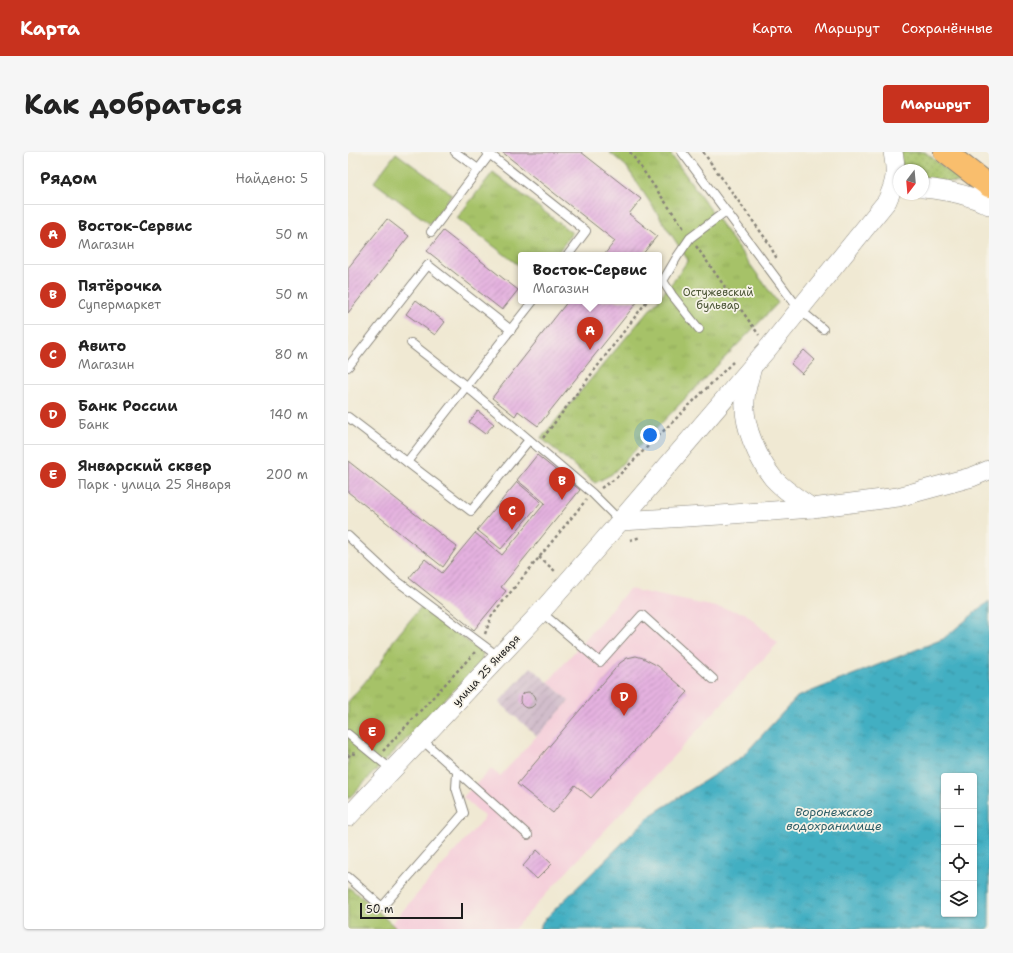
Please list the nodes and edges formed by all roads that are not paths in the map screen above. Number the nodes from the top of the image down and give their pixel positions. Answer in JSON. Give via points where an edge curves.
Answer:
{"nodes":[{"id":1,"x":455,"y":152,"type":"edge"},
{"id":2,"x":683,"y":152,"type":"edge"},
{"id":3,"x":894,"y":152,"type":"edge"},
{"id":4,"x":945,"y":152,"type":"edge"},
{"id":5,"x":489,"y":153,"type":"edge"},
{"id":6,"x":896,"y":164,"type":"edge"},
{"id":7,"x":478,"y":169,"type":"junction"},
{"id":8,"x":989,"y":186,"type":"edge"},
{"id":9,"x":929,"y":189,"type":"edge"},
{"id":10,"x":893,"y":197,"type":"edge"},
{"id":11,"x":989,"y":205,"type":"edge"},
{"id":12,"x":726,"y":211,"type":"junction"},
{"id":13,"x":431,"y":232,"type":"dead end"},
{"id":14,"x":570,"y":252,"type":"edge"},
{"id":15,"x":531,"y":304,"type":"edge"},
{"id":16,"x":800,"y":309,"type":"junction"},
{"id":17,"x":699,"y":329,"type":"dead end"},
{"id":18,"x":824,"y":329,"type":"dead end"},
{"id":19,"x":511,"y":330,"type":"junction"},
{"id":20,"x":411,"y":343,"type":"dead end"},
{"id":21,"x":745,"y":362,"type":"junction"},
{"id":22,"x":348,"y":367,"type":"edge"},
{"id":23,"x":467,"y":387,"type":"junction"},
{"id":24,"x":348,"y":417,"type":"edge"},
{"id":25,"x":529,"y":440,"type":"junction"},
{"id":26,"x":407,"y":462,"type":"junction"},
{"id":27,"x":989,"y":470,"type":"edge"},
{"id":28,"x":812,"y":508,"type":"junction"},
{"id":29,"x":621,"y":521,"type":"junction"},
{"id":30,"x":348,"y":536,"type":"edge"},
{"id":31,"x":541,"y":612,"type":"junction"},
{"id":32,"x":499,"y":657,"type":"junction"},
{"id":33,"x":713,"y":679,"type":"dead end"},
{"id":34,"x":348,"y":734,"type":"edge"},
{"id":35,"x":420,"y":739,"type":"junction"},
{"id":36,"x":392,"y":770,"type":"junction"},
{"id":37,"x":457,"y":773,"type":"junction"},
{"id":38,"x":348,"y":817,"type":"edge"},
{"id":39,"x":528,"y":835,"type":"dead end"},
{"id":40,"x":348,"y":877,"type":"edge"}],
"edges":[{"from":1,"to":7,"type":"lane"},
{"from":2,"to":12,"type":"lane"},
{"from":3,"to":6,"type":"street","name":"улица 25 Января"},
{"from":4,"to":8,"type":"main road"},
{"from":5,"to":7,"type":"lane"},
{"from":5,"to":14,"type":"lane","via":[[586,231]]},
{"from":7,"to":13,"type":"lane"},
{"from":9,"to":11,"type":"street","via":[[962,194]]},
{"from":10,"to":16,"type":"street","name":"улица 25 Января"},
{"from":12,"to":16,"type":"lane"},
{"from":12,"to":17,"type":"lane","via":[[690,238],[663,281]]},
{"from":15,"to":19,"type":"lane"},
{"from":16,"to":18,"type":"lane"},
{"from":16,"to":21,"type":"street","name":"улица 25 Января"},
{"from":19,"to":22,"type":"lane","via":[[428,265]]},
{"from":19,"to":23,"type":"lane"},
{"from":20,"to":23,"type":"lane"},
{"from":21,"to":28,"type":"street","via":[[748,384],[744,402],[753,443],[773,478]]},
{"from":21,"to":29,"type":"street","name":"улица 25 Января"},
{"from":23,"to":25,"type":"lane"},
{"from":23,"to":26,"type":"lane"},
{"from":24,"to":26,"type":"lane"},
{"from":25,"to":26,"type":"lane","via":[[472,511]]},
{"from":25,"to":29,"type":"lane"},
{"from":27,"to":28,"type":"street","via":[[898,497]]},
{"from":28,"to":29,"type":"street"},
{"from":29,"to":31,"type":"street","name":"улица 25 Января"},
{"from":30,"to":32,"type":"lane","via":[[393,578]]},
{"from":31,"to":32,"type":"street","name":"улица 25 Января"},
{"from":31,"to":33,"type":"lane","via":[[600,662],[642,615]]},
{"from":32,"to":35,"type":"street","name":"улица 25 Января"},
{"from":34,"to":36,"type":"lane"},
{"from":35,"to":36,"type":"street","name":"улица 25 Января"},
{"from":35,"to":37,"type":"lane"},
{"from":36,"to":38,"type":"street","name":"улица 25 Января"},
{"from":37,"to":39,"type":"lane"},
{"from":37,"to":40,"type":"lane","via":[[456,788],[464,813],[382,908]]}]}
